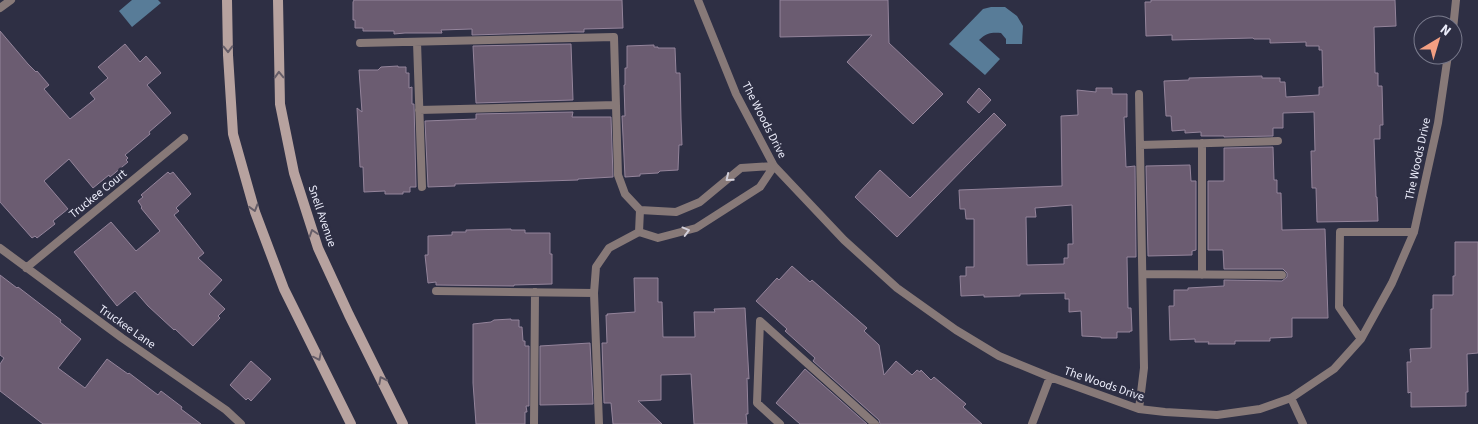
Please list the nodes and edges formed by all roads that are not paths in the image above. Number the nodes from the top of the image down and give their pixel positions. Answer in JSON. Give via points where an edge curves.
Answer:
{"nodes":[{"id":1,"x":11,"y":0,"type":"edge"},
{"id":2,"x":227,"y":0,"type":"edge"},
{"id":3,"x":278,"y":0,"type":"edge"},
{"id":4,"x":698,"y":0,"type":"edge"},
{"id":5,"x":1456,"y":0,"type":"edge"},
{"id":6,"x":0,"y":8,"type":"edge"},
{"id":7,"x":1454,"y":15,"type":"edge"},
{"id":8,"x":418,"y":42,"type":"junction"},
{"id":9,"x":360,"y":43,"type":"dead end"},
{"id":10,"x":1447,"y":65,"type":"edge"},
{"id":11,"x":1139,"y":94,"type":"dead end"},
{"id":12,"x":616,"y":105,"type":"junction"},
{"id":13,"x":420,"y":110,"type":"junction"},
{"id":14,"x":184,"y":138,"type":"dead end"},
{"id":15,"x":1278,"y":140,"type":"dead end"},
{"id":16,"x":1202,"y":143,"type":"junction"},
{"id":17,"x":1140,"y":145,"type":"junction"},
{"id":18,"x":774,"y":166,"type":"junction"},
{"id":19,"x":422,"y":187,"type":"dead end"},
{"id":20,"x":640,"y":210,"type":"junction"},
{"id":21,"x":639,"y":232,"type":"junction"},
{"id":22,"x":1414,"y":232,"type":"junction"},
{"id":23,"x":0,"y":248,"type":"edge"},
{"id":24,"x":26,"y":268,"type":"junction"},
{"id":25,"x":1143,"y":274,"type":"junction"},
{"id":26,"x":1202,"y":275,"type":"junction"},
{"id":27,"x":1282,"y":275,"type":"dead end"},
{"id":28,"x":436,"y":291,"type":"dead end"},
{"id":29,"x":535,"y":292,"type":"junction"},
{"id":30,"x":594,"y":293,"type":"junction"},
{"id":31,"x":1361,"y":339,"type":"junction"},
{"id":32,"x":1050,"y":377,"type":"junction"},
{"id":33,"x":1291,"y":398,"type":"junction"},
{"id":34,"x":1139,"y":409,"type":"junction"},
{"id":35,"x":241,"y":424,"type":"edge"},
{"id":36,"x":351,"y":424,"type":"edge"},
{"id":37,"x":403,"y":424,"type":"edge"},
{"id":38,"x":534,"y":424,"type":"edge"},
{"id":39,"x":599,"y":424,"type":"edge"},
{"id":40,"x":780,"y":424,"type":"edge"},
{"id":41,"x":875,"y":424,"type":"edge"},
{"id":42,"x":1032,"y":424,"type":"edge"},
{"id":43,"x":1303,"y":424,"type":"edge"}],
"edges":[{"from":1,"to":6,"type":"lane"},
{"from":2,"to":36,"type":"main road","one_way":true,"via":[[233,134],[255,212],[284,289]]},
{"from":37,"to":3,"type":"main road","name":"Snell Avenue","one_way":true,"via":[[318,248],[294,173],[280,104]]},
{"from":4,"to":18,"type":"lane","name":"The Woods Drive","via":[[736,94]]},
{"from":5,"to":7,"type":"lane"},
{"from":8,"to":9,"type":"lane"},
{"from":8,"to":12,"type":"lane","via":[[614,37]]},
{"from":8,"to":13,"type":"lane"},
{"from":10,"to":22,"type":"lane","name":"The Woods Drive","via":[[1438,122]]},
{"from":11,"to":17,"type":"lane"},
{"from":12,"to":13,"type":"lane"},
{"from":12,"to":20,"type":"lane","via":[[618,175],[625,194]]},
{"from":13,"to":19,"type":"lane"},
{"from":14,"to":24,"type":"lane","name":"Truckee Court"},
{"from":15,"to":16,"type":"lane"},
{"from":16,"to":17,"type":"lane"},
{"from":16,"to":26,"type":"lane"},
{"from":17,"to":25,"type":"lane"},
{"from":18,"to":20,"type":"lane","one_way":true,"via":[[741,168],[700,202],[676,212]]},
{"from":21,"to":18,"type":"lane","one_way":true,"via":[[658,238],[696,228],[760,187]]},
{"from":18,"to":32,"type":"lane","name":"The Woods Drive","via":[[844,240],[897,288],[999,356]]},
{"from":20,"to":21,"type":"lane"},
{"from":21,"to":30,"type":"lane","via":[[609,248],[596,268]]},
{"from":22,"to":31,"type":"lane","name":"The Woods Drive","via":[[1392,283]]},
{"from":22,"to":31,"type":"lane","via":[[1340,232],[1339,307]]},
{"from":23,"to":24,"type":"lane","name":"Truckee Lane"},
{"from":24,"to":35,"type":"lane","name":"Truckee Lane","via":[[226,410]]},
{"from":25,"to":26,"type":"lane"},
{"from":25,"to":34,"type":"lane","via":[[1144,368]]},
{"from":26,"to":27,"type":"lane"},
{"from":28,"to":29,"type":"lane"},
{"from":29,"to":30,"type":"lane"},
{"from":29,"to":38,"type":"lane"},
{"from":30,"to":39,"type":"lane"},
{"from":31,"to":33,"type":"lane","name":"The Woods Drive","via":[[1334,369]]},
{"from":32,"to":34,"type":"lane","name":"The Woods Drive"},
{"from":32,"to":42,"type":"lane"},
{"from":33,"to":34,"type":"lane","name":"The Woods Drive","via":[[1260,409],[1218,415]]},
{"from":33,"to":43,"type":"lane"},
{"from":40,"to":41,"type":"lane","via":[[757,403],[760,320]]}]}
